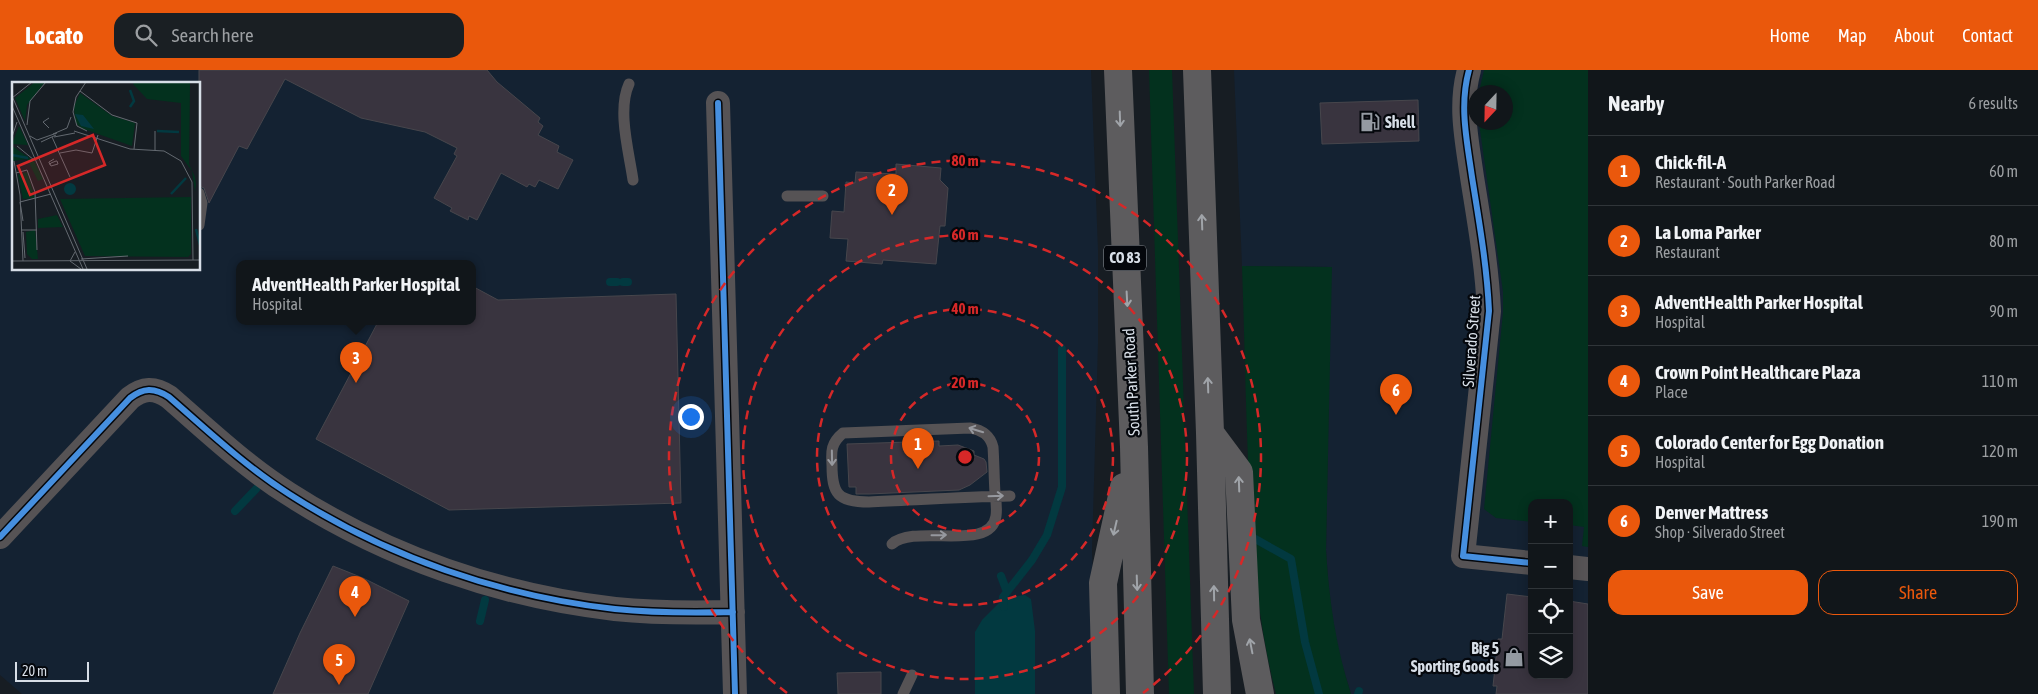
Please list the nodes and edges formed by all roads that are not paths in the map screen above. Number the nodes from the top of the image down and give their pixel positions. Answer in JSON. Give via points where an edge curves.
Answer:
{"nodes":[{"id":1,"x":1118,"y":70,"type":"edge"},
{"id":2,"x":1197,"y":70,"type":"edge"},
{"id":3,"x":1469,"y":70,"type":"edge"},
{"id":4,"x":628,"y":84,"type":"dead end"},
{"id":5,"x":718,"y":103,"type":"dead end"},
{"id":6,"x":633,"y":180,"type":"dead end"},
{"id":7,"x":200,"y":196,"type":"edge"},
{"id":8,"x":787,"y":196,"type":"dead end"},
{"id":9,"x":823,"y":196,"type":"dead end"},
{"id":10,"x":200,"y":218,"type":"edge"},
{"id":11,"x":1210,"y":433,"type":"junction"},
{"id":12,"x":1134,"y":447,"type":"junction"},
{"id":13,"x":995,"y":496,"type":"junction"},
{"id":14,"x":1010,"y":496,"type":"dead end"},
{"id":15,"x":0,"y":537,"type":"edge"},
{"id":16,"x":892,"y":544,"type":"dead end"},
{"id":17,"x":1528,"y":563,"type":"edge"},
{"id":18,"x":1573,"y":567,"type":"edge"},
{"id":19,"x":1588,"y":569,"type":"edge"},
{"id":20,"x":733,"y":612,"type":"junction"},
{"id":21,"x":912,"y":675,"type":"dead end"},
{"id":22,"x":735,"y":694,"type":"edge"},
{"id":23,"x":903,"y":694,"type":"edge"},
{"id":24,"x":1106,"y":694,"type":"edge"},
{"id":25,"x":1140,"y":694,"type":"edge"},
{"id":26,"x":1217,"y":694,"type":"edge"},
{"id":27,"x":1260,"y":694,"type":"edge"}],
"edges":[{"from":1,"to":12,"type":"highway","name":"South Parker Road","number":"CO 83","one_way":true},
{"from":11,"to":2,"type":"highway","one_way":true},
{"from":3,"to":17,"type":"street","name":"Silverado Street","via":[[1464,91],[1464,119],[1488,283],[1489,310],[1463,556]]},
{"from":4,"to":6,"type":"lane","via":[[623,111]]},
{"from":5,"to":20,"type":"street"},
{"from":7,"to":10,"type":"lane"},
{"from":8,"to":9,"type":"lane"},
{"from":26,"to":11,"type":"highway","one_way":true},
{"from":27,"to":11,"type":"highway","one_way":true,"via":[[1246,620],[1239,472]]},
{"from":12,"to":24,"type":"highway","one_way":true,"via":[[1103,583]]},
{"from":12,"to":25,"type":"highway","name":"South Parker Road","number":"CO 83","one_way":true},
{"from":13,"to":13,"type":"lane","one_way":true,"via":[[992,443],[985,433],[975,429],[847,432],[832,445],[833,485],[841,496],[851,500]]},
{"from":13,"to":14,"type":"lane","one_way":true},
{"from":16,"to":13,"type":"lane","one_way":true,"via":[[905,536],[984,533],[996,518]]},
{"from":15,"to":20,"type":"street","via":[[130,398],[142,390],[156,390],[168,396],[236,456],[288,493],[345,527],[420,561],[500,588],[568,602],[647,611]]},
{"from":18,"to":19,"type":"street"},
{"from":20,"to":22,"type":"street"},
{"from":21,"to":23,"type":"lane"}]}
